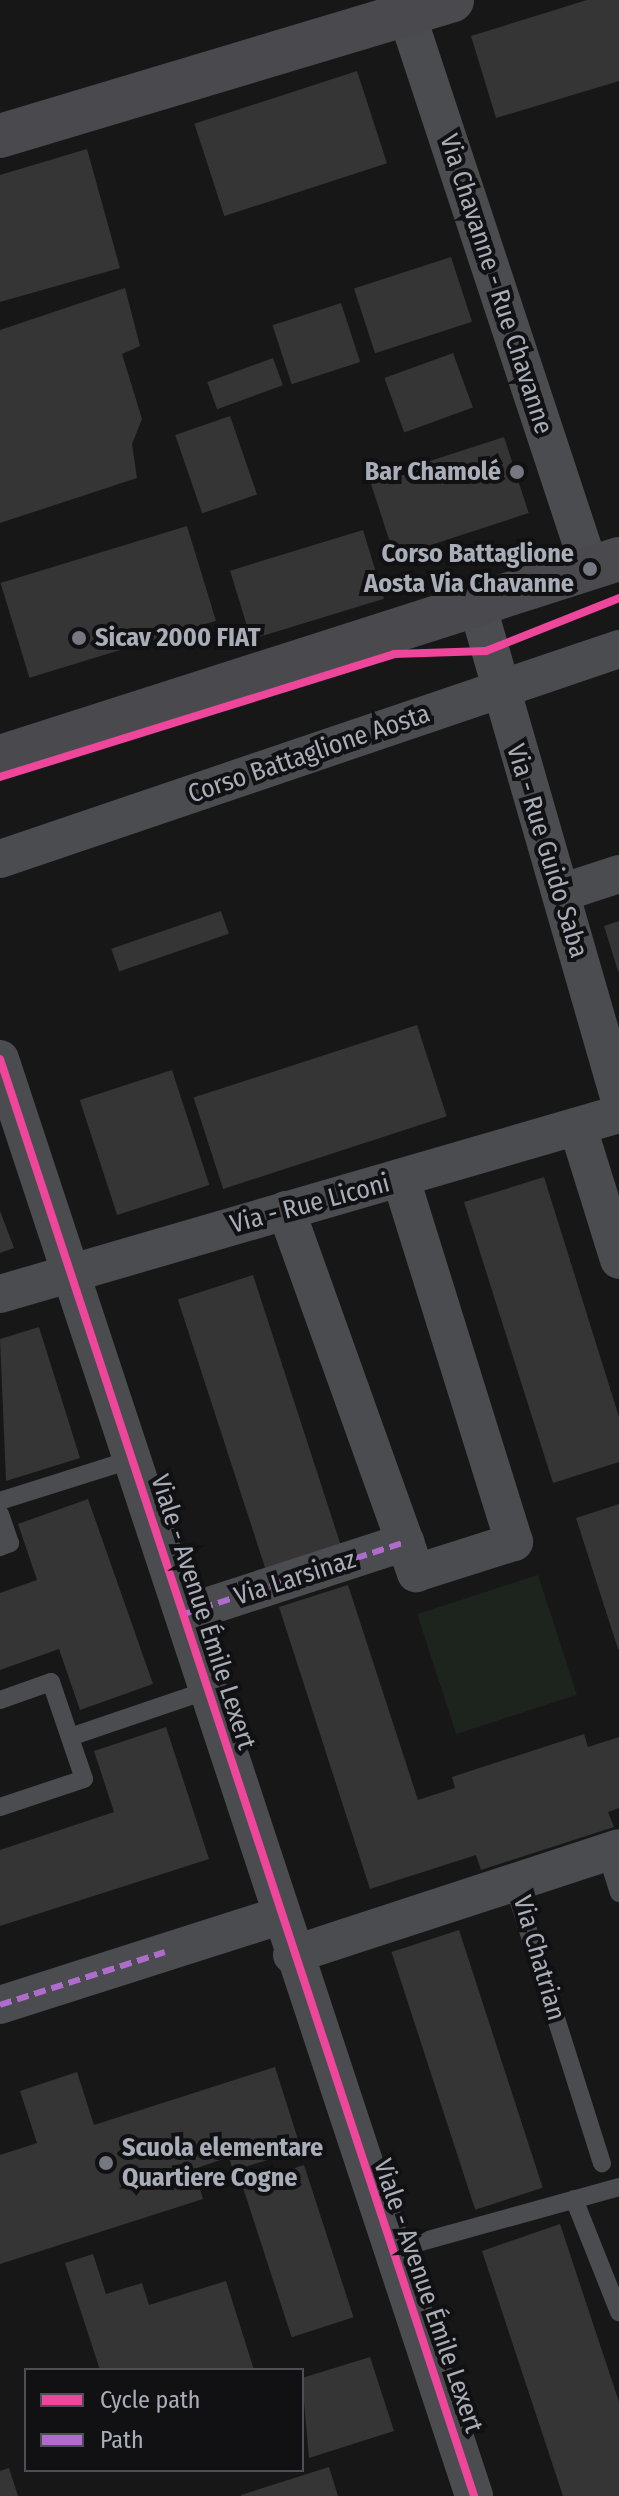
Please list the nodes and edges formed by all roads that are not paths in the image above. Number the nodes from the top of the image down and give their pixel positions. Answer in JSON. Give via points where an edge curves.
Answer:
{"nodes":[{"id":1,"x":452,"y":0,"type":"edge"},
{"id":2,"x":404,"y":7,"type":"edge"},
{"id":3,"x":0,"y":136,"type":"edge"},
{"id":4,"x":604,"y":564,"type":"edge"},
{"id":5,"x":477,"y":604,"type":"junction"},
{"id":6,"x":619,"y":649,"type":"edge"},
{"id":7,"x":497,"y":690,"type":"junction"},
{"id":8,"x":0,"y":757,"type":"edge"},
{"id":9,"x":0,"y":859,"type":"edge"},
{"id":10,"x":619,"y":874,"type":"edge"},
{"id":11,"x":561,"y":893,"type":"junction"},
{"id":12,"x":0,"y":1059,"type":"edge"},
{"id":13,"x":619,"y":1097,"type":"edge"},
{"id":14,"x":619,"y":1114,"type":"edge"},
{"id":15,"x":578,"y":1128,"type":"junction"},
{"id":16,"x":401,"y":1180,"type":"junction"},
{"id":17,"x":286,"y":1210,"type":"junction"},
{"id":18,"x":619,"y":1260,"type":"edge"},
{"id":19,"x":71,"y":1270,"type":"junction"},
{"id":20,"x":0,"y":1294,"type":"edge"},
{"id":21,"x":133,"y":1459,"type":"junction"},
{"id":22,"x":0,"y":1501,"type":"edge"},
{"id":23,"x":0,"y":1514,"type":"edge"},
{"id":24,"x":406,"y":1542,"type":"junction"},
{"id":25,"x":0,"y":1547,"type":"edge"},
{"id":26,"x":184,"y":1614,"type":"junction"},
{"id":27,"x":208,"y":1690,"type":"junction"},
{"id":28,"x":0,"y":1700,"type":"edge"},
{"id":29,"x":70,"y":1737,"type":"junction"},
{"id":30,"x":0,"y":1807,"type":"edge"},
{"id":31,"x":612,"y":1850,"type":"edge"},
{"id":32,"x":514,"y":1886,"type":"junction"},
{"id":33,"x":619,"y":1893,"type":"edge"},
{"id":34,"x":279,"y":1916,"type":"junction"},
{"id":35,"x":292,"y":1955,"type":"junction"},
{"id":36,"x":0,"y":2005,"type":"edge"},
{"id":37,"x":602,"y":2163,"type":"dead end"},
{"id":38,"x":619,"y":2187,"type":"edge"},
{"id":39,"x":574,"y":2199,"type":"junction"},
{"id":40,"x":392,"y":2250,"type":"junction"},
{"id":41,"x":619,"y":2312,"type":"edge"},
{"id":42,"x":474,"y":2496,"type":"edge"}],
"edges":[{"from":1,"to":2,"type":"street"},
{"from":2,"to":3,"type":"street"},
{"from":2,"to":4,"type":"street","name":"Via Chavanne - Rue Chavanne","via":[[532,397]]},
{"from":4,"to":5,"type":"street"},
{"from":5,"to":7,"type":"street","name":"Via - Rue Guido Saba"},
{"from":5,"to":8,"type":"street"},
{"from":6,"to":7,"type":"street","name":"Corso Battaglione Aosta"},
{"from":7,"to":9,"type":"street","name":"Corso Battaglione Aosta"},
{"from":7,"to":11,"type":"street","name":"Via - Rue Guido Saba"},
{"from":10,"to":11,"type":"street"},
{"from":11,"to":13,"type":"street","name":"Via - Rue Guido Saba"},
{"from":12,"to":19,"type":"street","name":"Viale - Avenue Émile Lexert"},
{"from":14,"to":15,"type":"street","name":"Via - Rue Liconi"},
{"from":15,"to":16,"type":"street","name":"Via - Rue Liconi"},
{"from":15,"to":18,"type":"street"},
{"from":16,"to":17,"type":"street","name":"Via - Rue Liconi"},
{"from":16,"to":24,"type":"street","via":[[514,1542],[416,1573]]},
{"from":17,"to":19,"type":"street","name":"Via - Rue Liconi"},
{"from":17,"to":24,"type":"street"},
{"from":19,"to":20,"type":"street","name":"Via - Rue Liconi"},
{"from":19,"to":21,"type":"street","name":"Viale - Avenue Émile Lexert"},
{"from":21,"to":22,"type":"lane"},
{"from":21,"to":26,"type":"street","name":"Viale - Avenue Émile Lexert"},
{"from":23,"to":25,"type":"lane","via":[[10,1543]]},
{"from":24,"to":26,"type":"street","name":"Via Larsinaz"},
{"from":26,"to":27,"type":"street","name":"Viale - Avenue Émile Lexert"},
{"from":27,"to":29,"type":"lane"},
{"from":27,"to":34,"type":"street","name":"Viale - Avenue Émile Lexert"},
{"from":28,"to":29,"type":"lane","via":[[51,1682]]},
{"from":29,"to":30,"type":"lane","via":[[84,1779]]},
{"from":31,"to":32,"type":"street","name":"Via Chatrian"},
{"from":31,"to":33,"type":"lane","name":"Via Chatrian"},
{"from":32,"to":35,"type":"street"},
{"from":32,"to":37,"type":"lane","name":"Via Chatrian"},
{"from":34,"to":35,"type":"street","name":"Viale - Avenue Émile Lexert"},
{"from":34,"to":36,"type":"street"},
{"from":35,"to":40,"type":"street","name":"Viale - Avenue Émile Lexert"},
{"from":38,"to":39,"type":"lane"},
{"from":39,"to":40,"type":"lane"},
{"from":39,"to":41,"type":"lane"},
{"from":40,"to":42,"type":"street","name":"Viale - Avenue Émile Lexert"}]}
